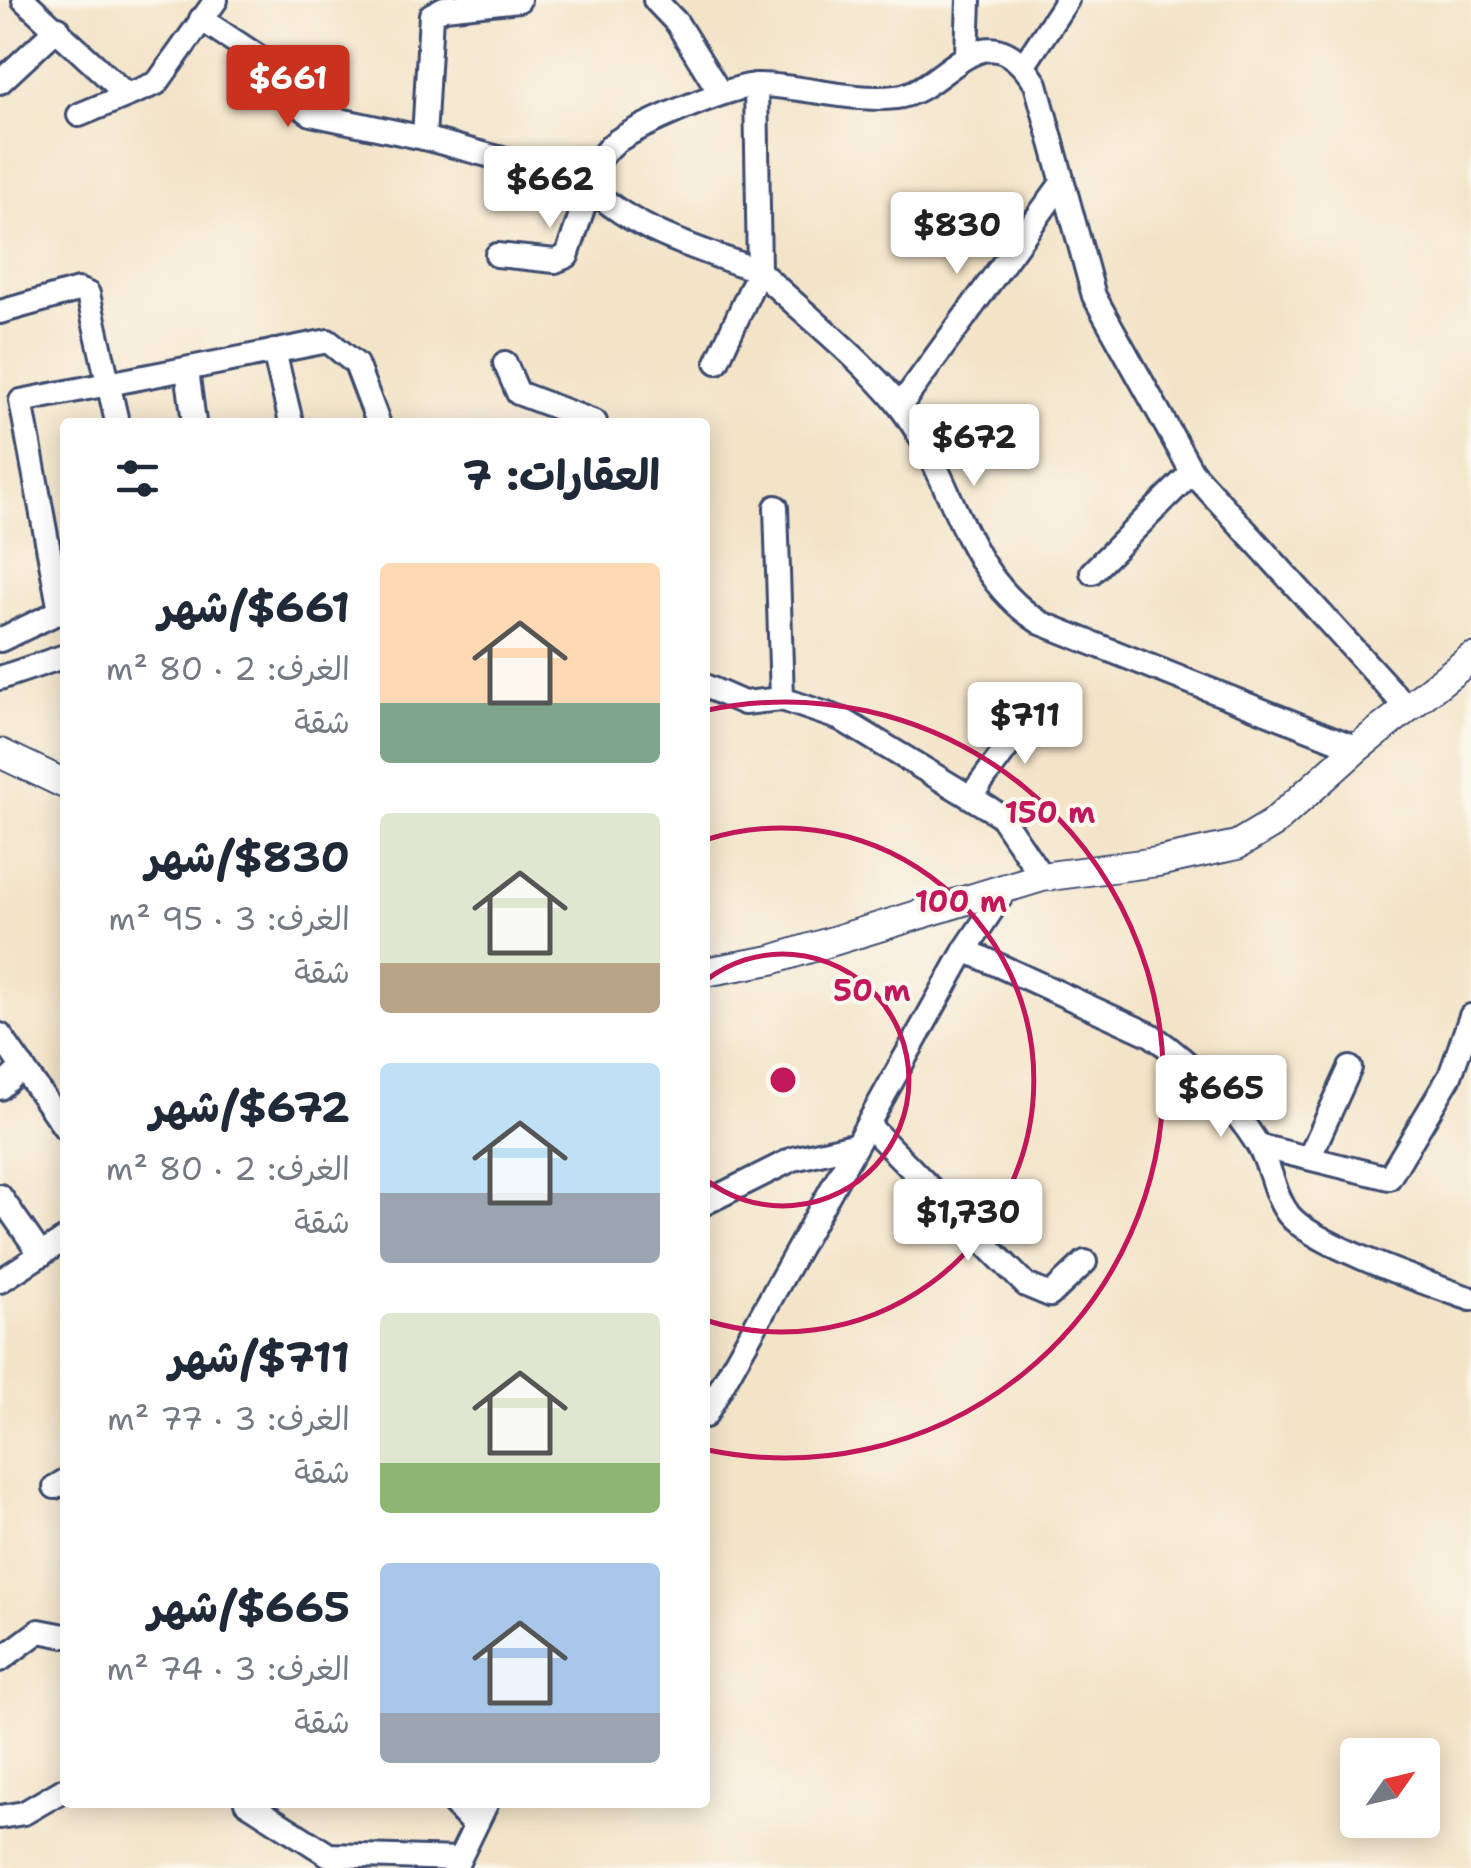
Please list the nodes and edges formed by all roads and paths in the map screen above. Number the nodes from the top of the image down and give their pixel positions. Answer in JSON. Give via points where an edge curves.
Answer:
{"nodes":[{"id":1,"x":24,"y":0,"type":"edge"},
{"id":2,"x":216,"y":0,"type":"edge"},
{"id":3,"x":520,"y":0,"type":"edge"},
{"id":4,"x":656,"y":0,"type":"edge"},
{"id":5,"x":969,"y":0,"type":"edge"},
{"id":6,"x":1067,"y":0,"type":"edge"},
{"id":7,"x":201,"y":20,"type":"junction"},
{"id":8,"x":58,"y":28,"type":"junction"},
{"id":9,"x":967,"y":54,"type":"junction"},
{"id":10,"x":1024,"y":66,"type":"junction"},
{"id":11,"x":0,"y":82,"type":"edge"},
{"id":12,"x":756,"y":84,"type":"junction"},
{"id":13,"x":720,"y":93,"type":"junction"},
{"id":14,"x":126,"y":94,"type":"junction"},
{"id":15,"x":79,"y":116,"type":"dead end"},
{"id":16,"x":424,"y":138,"type":"junction"},
{"id":17,"x":1062,"y":183,"type":"junction"},
{"id":18,"x":587,"y":184,"type":"junction"},
{"id":19,"x":497,"y":255,"type":"dead end"},
{"id":20,"x":760,"y":271,"type":"junction"},
{"id":21,"x":0,"y":312,"type":"edge"},
{"id":22,"x":274,"y":351,"type":"junction"},
{"id":23,"x":506,"y":362,"type":"dead end"},
{"id":24,"x":717,"y":362,"type":"dead end"},
{"id":25,"x":187,"y":370,"type":"junction"},
{"id":26,"x":108,"y":383,"type":"junction"},
{"id":27,"x":900,"y":406,"type":"junction"},
{"id":28,"x":116,"y":418,"type":"edge"},
{"id":29,"x":193,"y":418,"type":"edge"},
{"id":30,"x":290,"y":418,"type":"edge"},
{"id":31,"x":376,"y":418,"type":"edge"},
{"id":32,"x":585,"y":418,"type":"edge"},
{"id":33,"x":1192,"y":472,"type":"junction"},
{"id":34,"x":776,"y":506,"type":"dead end"},
{"id":35,"x":56,"y":546,"type":"edge"},
{"id":36,"x":1092,"y":572,"type":"dead end"},
{"id":37,"x":60,"y":583,"type":"edge"},
{"id":38,"x":60,"y":611,"type":"edge"},
{"id":39,"x":0,"y":640,"type":"edge"},
{"id":40,"x":60,"y":658,"type":"edge"},
{"id":41,"x":1471,"y":658,"type":"edge"},
{"id":42,"x":0,"y":678,"type":"edge"},
{"id":43,"x":710,"y":688,"type":"edge"},
{"id":44,"x":782,"y":699,"type":"junction"},
{"id":45,"x":1037,"y":707,"type":"dead end"},
{"id":46,"x":1407,"y":708,"type":"junction"},
{"id":47,"x":1357,"y":748,"type":"junction"},
{"id":48,"x":0,"y":753,"type":"edge"},
{"id":49,"x":60,"y":782,"type":"edge"},
{"id":50,"x":971,"y":796,"type":"junction"},
{"id":51,"x":1042,"y":876,"type":"junction"},
{"id":52,"x":1006,"y":889,"type":"junction"},
{"id":53,"x":965,"y":950,"type":"junction"},
{"id":54,"x":710,"y":971,"type":"edge"},
{"id":55,"x":1471,"y":1016,"type":"edge"},
{"id":56,"x":0,"y":1035,"type":"edge"},
{"id":57,"x":22,"y":1067,"type":"junction"},
{"id":58,"x":1350,"y":1068,"type":"dead end"},
{"id":59,"x":0,"y":1088,"type":"edge"},
{"id":60,"x":60,"y":1121,"type":"edge"},
{"id":61,"x":868,"y":1125,"type":"junction"},
{"id":62,"x":854,"y":1145,"type":"junction"},
{"id":63,"x":1260,"y":1146,"type":"junction"},
{"id":64,"x":1310,"y":1156,"type":"junction"},
{"id":65,"x":0,"y":1196,"type":"edge"},
{"id":66,"x":710,"y":1200,"type":"edge"},
{"id":67,"x":60,"y":1242,"type":"edge"},
{"id":68,"x":41,"y":1255,"type":"junction"},
{"id":69,"x":1085,"y":1262,"type":"dead end"},
{"id":70,"x":0,"y":1281,"type":"edge"},
{"id":71,"x":1471,"y":1299,"type":"edge"},
{"id":72,"x":710,"y":1407,"type":"edge"},
{"id":73,"x":60,"y":1635,"type":"edge"},
{"id":74,"x":5,"y":1650,"type":"edge"},
{"id":75,"x":60,"y":1792,"type":"edge"},
{"id":76,"x":254,"y":1808,"type":"edge"},
{"id":77,"x":458,"y":1808,"type":"edge"},
{"id":78,"x":484,"y":1808,"type":"edge"},
{"id":79,"x":0,"y":1817,"type":"edge"},
{"id":80,"x":474,"y":1825,"type":"junction"},
{"id":81,"x":328,"y":1861,"type":"edge"},
{"id":82,"x":457,"y":1864,"type":"edge"}],
"edges":[{"from":1,"to":8,"type":"street"},
{"from":2,"to":7,"type":"street"},
{"from":3,"to":16,"type":"street","via":[[431,14]]},
{"from":4,"to":13,"type":"street"},
{"from":5,"to":9,"type":"street"},
{"from":6,"to":10,"type":"street"},
{"from":7,"to":14,"type":"street","via":[[157,82]]},
{"from":7,"to":16,"type":"street","via":[[283,73],[311,114]]},
{"from":8,"to":11,"type":"street"},
{"from":8,"to":14,"type":"street"},
{"from":9,"to":10,"type":"street","via":[[1002,54]]},
{"from":9,"to":12,"type":"street","via":[[928,85],[897,97]]},
{"from":10,"to":17,"type":"street","via":[[1036,84]]},
{"from":12,"to":13,"type":"street"},
{"from":12,"to":20,"type":"street"},
{"from":13,"to":18,"type":"street","via":[[612,145]]},
{"from":14,"to":15,"type":"street"},
{"from":16,"to":18,"type":"street"},
{"from":17,"to":27,"type":"street"},
{"from":17,"to":33,"type":"street","via":[[1094,296]]},
{"from":18,"to":19,"type":"street","via":[[567,256],[555,261]]},
{"from":18,"to":20,"type":"street","via":[[662,235]]},
{"from":20,"to":24,"type":"street"},
{"from":20,"to":27,"type":"street"},
{"from":21,"to":26,"type":"street","via":[[78,290],[88,294]]},
{"from":22,"to":25,"type":"street"},
{"from":22,"to":30,"type":"street"},
{"from":22,"to":31,"type":"street","via":[[328,341],[340,347],[356,364]]},
{"from":23,"to":32,"type":"street","via":[[518,393]]},
{"from":25,"to":26,"type":"street"},
{"from":25,"to":29,"type":"street"},
{"from":26,"to":28,"type":"street"},
{"from":26,"to":35,"type":"street","via":[[20,401]]},
{"from":27,"to":47,"type":"street","via":[[922,438],[975,553],[1016,607]]},
{"from":33,"to":36,"type":"street"},
{"from":33,"to":46,"type":"street"},
{"from":34,"to":44,"type":"street"},
{"from":35,"to":37,"type":"street"},
{"from":38,"to":39,"type":"street"},
{"from":40,"to":42,"type":"street"},
{"from":41,"to":46,"type":"main road"},
{"from":43,"to":44,"type":"street","via":[[744,704]]},
{"from":44,"to":50,"type":"street","via":[[841,719]]},
{"from":45,"to":50,"type":"street"},
{"from":46,"to":47,"type":"main road"},
{"from":47,"to":51,"type":"main road","via":[[1272,824],[1237,845]]},
{"from":48,"to":49,"type":"main road"},
{"from":50,"to":51,"type":"street","via":[[1009,824]]},
{"from":51,"to":52,"type":"main road"},
{"from":52,"to":53,"type":"street"},
{"from":52,"to":54,"type":"main road","via":[[771,960]]},
{"from":53,"to":61,"type":"street"},
{"from":53,"to":63,"type":"street","via":[[1150,1035],[1204,1081]]},
{"from":55,"to":64,"type":"street","via":[[1450,1076],[1392,1176],[1386,1180]]},
{"from":56,"to":57,"type":"street"},
{"from":57,"to":59,"type":"street"},
{"from":57,"to":60,"type":"street"},
{"from":58,"to":64,"type":"street"},
{"from":61,"to":62,"type":"street"},
{"from":61,"to":69,"type":"street","via":[[1026,1285],[1050,1294]]},
{"from":62,"to":66,"type":"street","via":[[793,1158]]},
{"from":62,"to":72,"type":"street"},
{"from":63,"to":64,"type":"street"},
{"from":63,"to":71,"type":"street","via":[[1274,1188],[1298,1224]]},
{"from":65,"to":68,"type":"street"},
{"from":67,"to":68,"type":"street"},
{"from":68,"to":70,"type":"street"},
{"from":73,"to":74,"type":"street","via":[[39,1631]]},
{"from":75,"to":79,"type":"street","via":[[24,1813]]},
{"from":76,"to":81,"type":"street"},
{"from":77,"to":80,"type":"street"},
{"from":78,"to":80,"type":"street"},
{"from":80,"to":82,"type":"street"},
{"from":81,"to":82,"type":"street"}]}
